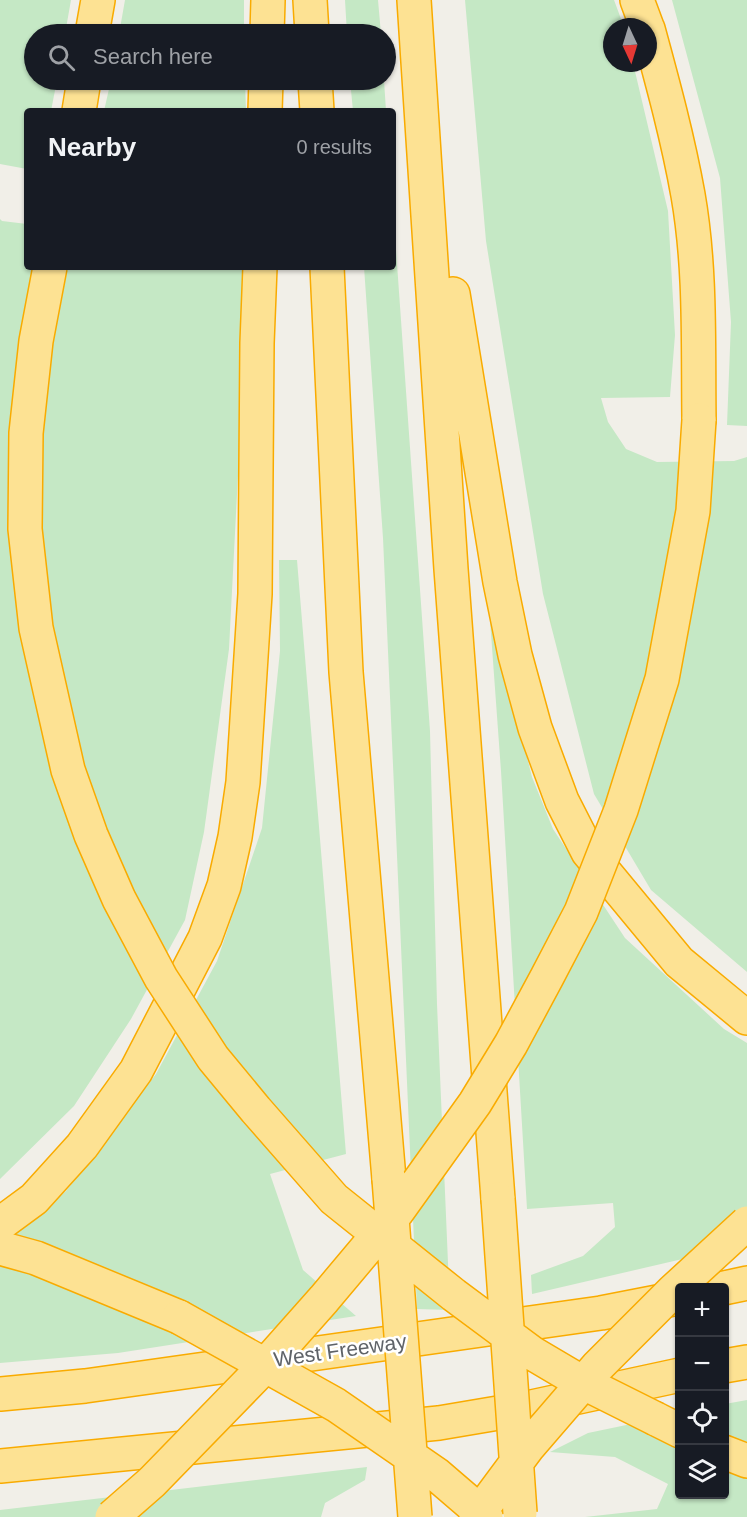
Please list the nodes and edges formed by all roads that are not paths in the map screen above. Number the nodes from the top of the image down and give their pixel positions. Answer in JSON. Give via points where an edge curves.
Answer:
{"nodes":[{"id":1,"x":98,"y":0,"type":"edge"},
{"id":2,"x":268,"y":0,"type":"edge"},
{"id":3,"x":310,"y":0,"type":"edge"},
{"id":4,"x":414,"y":0,"type":"edge"},
{"id":5,"x":637,"y":0,"type":"edge"},
{"id":6,"x":644,"y":18,"type":"edge"},
{"id":7,"x":94,"y":24,"type":"edge"},
{"id":8,"x":267,"y":24,"type":"edge"},
{"id":9,"x":311,"y":24,"type":"edge"},
{"id":10,"x":657,"y":61,"type":"edge"},
{"id":11,"x":82,"y":90,"type":"edge"},
{"id":12,"x":266,"y":90,"type":"edge"},
{"id":13,"x":316,"y":90,"type":"edge"},
{"id":14,"x":421,"y":93,"type":"junction"},
{"id":15,"x":79,"y":108,"type":"edge"},
{"id":16,"x":265,"y":108,"type":"edge"},
{"id":17,"x":317,"y":108,"type":"edge"},
{"id":18,"x":49,"y":270,"type":"edge"},
{"id":19,"x":260,"y":270,"type":"edge"},
{"id":20,"x":327,"y":270,"type":"edge"},
{"id":21,"x":747,"y":1018,"type":"edge"},
{"id":22,"x":747,"y":1223,"type":"edge"},
{"id":23,"x":0,"y":1224,"type":"edge"},
{"id":24,"x":0,"y":1248,"type":"edge"},
{"id":25,"x":747,"y":1283,"type":"edge"},
{"id":26,"x":729,"y":1287,"type":"edge"},
{"id":27,"x":675,"y":1298,"type":"edge"},
{"id":28,"x":747,"y":1362,"type":"edge"},
{"id":29,"x":729,"y":1365,"type":"edge"},
{"id":30,"x":675,"y":1376,"type":"edge"},
{"id":31,"x":0,"y":1394,"type":"edge"},
{"id":32,"x":675,"y":1428,"type":"edge"},
{"id":33,"x":729,"y":1454,"type":"edge"},
{"id":34,"x":747,"y":1461,"type":"edge"},
{"id":35,"x":0,"y":1467,"type":"edge"},
{"id":36,"x":520,"y":1515,"type":"edge"},
{"id":37,"x":112,"y":1517,"type":"edge"},
{"id":38,"x":415,"y":1517,"type":"edge"},
{"id":39,"x":476,"y":1517,"type":"edge"},
{"id":40,"x":486,"y":1517,"type":"edge"}],
"edges":[{"from":1,"to":7,"type":"highway"},
{"from":2,"to":8,"type":"highway"},
{"from":3,"to":9,"type":"highway"},
{"from":4,"to":14,"type":"highway"},
{"from":5,"to":6,"type":"highway"},
{"from":10,"to":37,"type":"highway","bridge":true,"via":[[688,196],[697,295],[699,420],[693,511],[662,679],[613,830],[581,912],[511,1044],[475,1103],[397,1212],[261,1370],[152,1482]]},
{"from":11,"to":15,"type":"highway"},
{"from":12,"to":16,"type":"highway"},
{"from":13,"to":17,"type":"highway"},
{"from":14,"to":21,"type":"highway","via":[[500,582],[535,728],[562,801],[588,852],[679,963]]},
{"from":14,"to":36,"type":"highway","bridge":true,"via":[[464,759]]},
{"from":18,"to":32,"type":"highway","bridge":true,"via":[[36,341],[26,433],[25,529],[36,628],[68,770],[83,814],[119,899],[156,968],[213,1058],[334,1199],[532,1353]]},
{"from":19,"to":23,"type":"highway","via":[[255,594],[243,782],[224,886],[205,938],[136,1071],[82,1146],[34,1198]]},
{"from":20,"to":38,"type":"highway","bridge":true,"via":[[346,672]]},
{"from":22,"to":39,"type":"highway","bridge":true,"via":[[597,1367],[528,1447]]},
{"from":24,"to":40,"type":"highway","bridge":true,"via":[[36,1258],[189,1322],[336,1405],[436,1474]]},
{"from":25,"to":26,"type":"highway"},
{"from":27,"to":31,"type":"highway","name":"West Freeway","via":[[519,1325],[85,1386]]},
{"from":28,"to":29,"type":"highway"},
{"from":30,"to":35,"type":"highway","via":[[440,1423]]},
{"from":33,"to":34,"type":"highway"}]}
